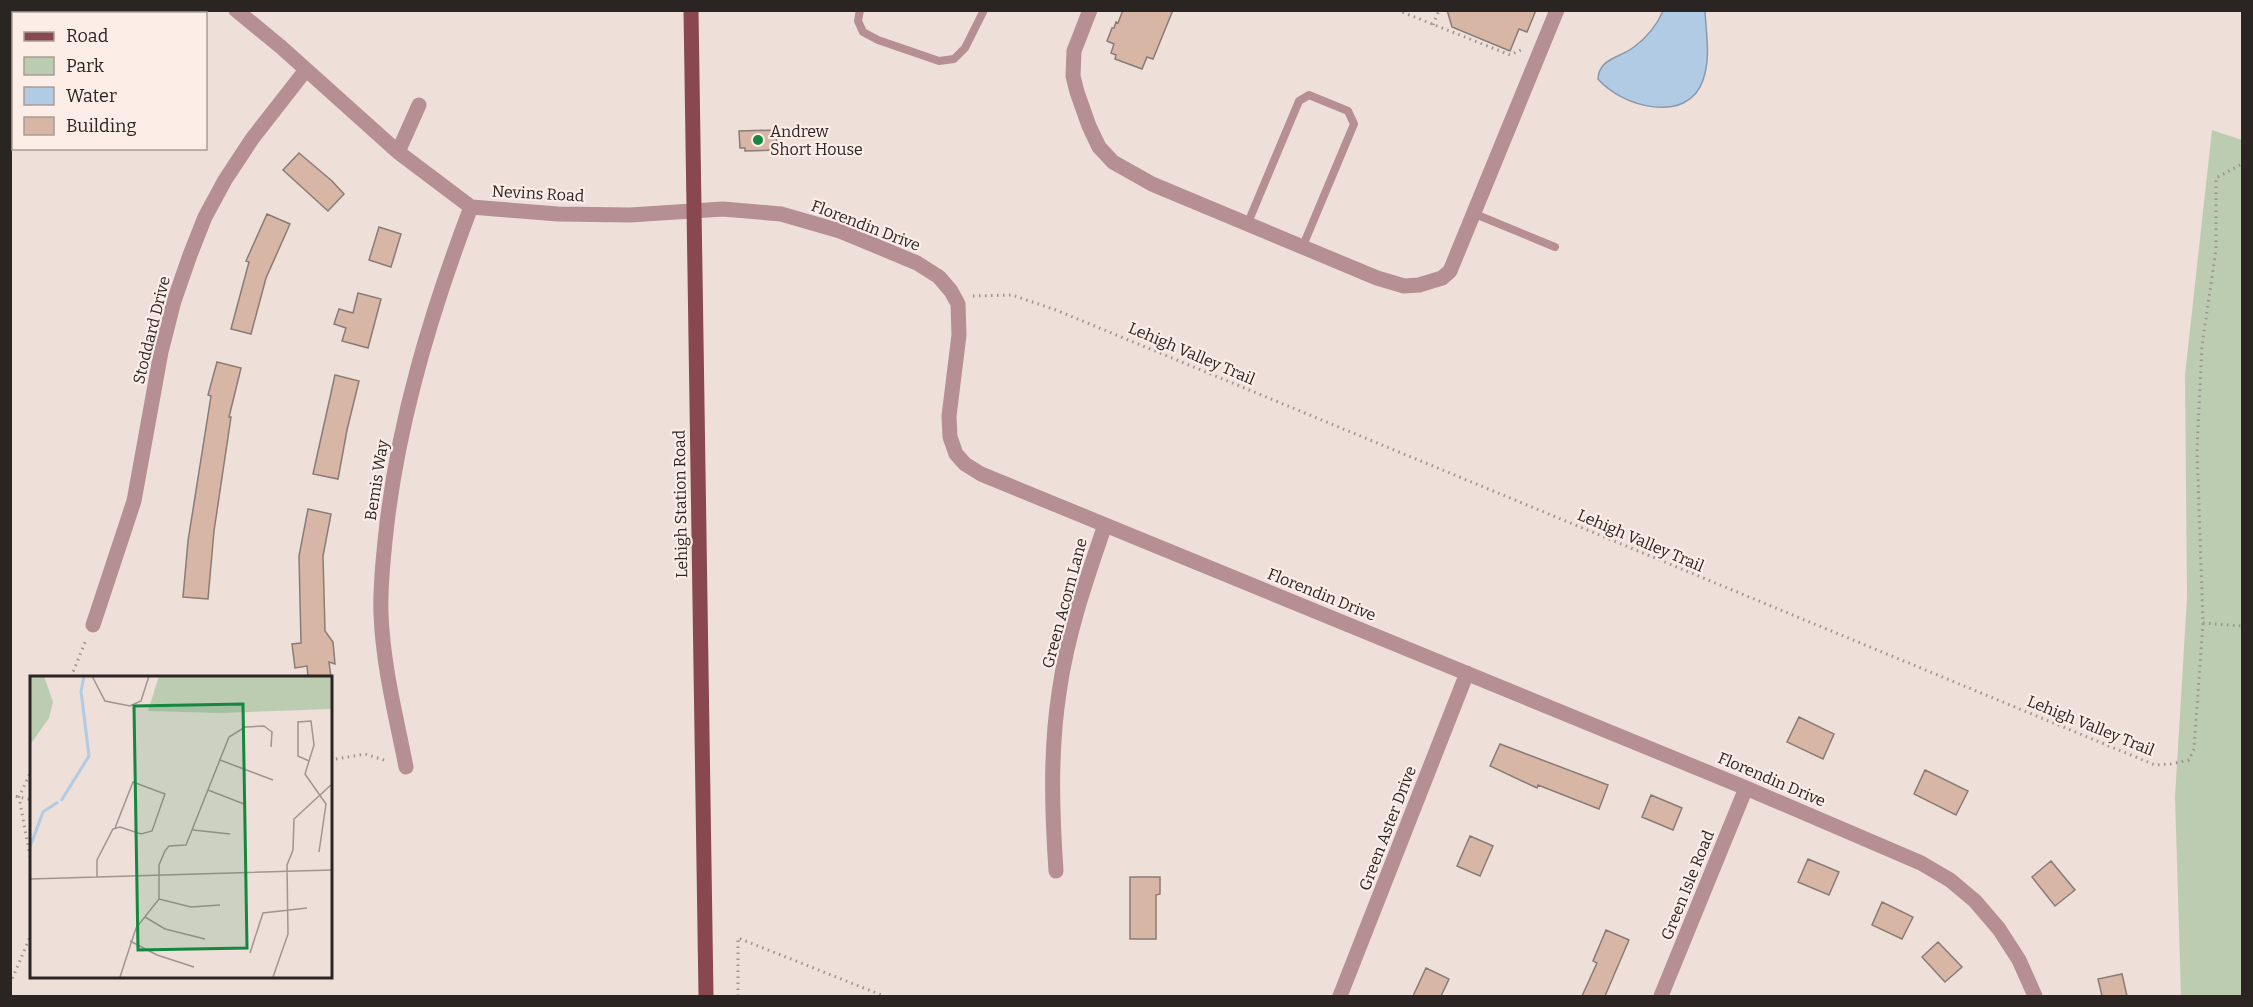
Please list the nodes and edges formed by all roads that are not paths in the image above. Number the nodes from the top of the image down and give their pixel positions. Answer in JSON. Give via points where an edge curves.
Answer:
{"nodes":[{"id":1,"x":236,"y":10,"type":"edge"},
{"id":2,"x":692,"y":10,"type":"edge"},
{"id":3,"x":860,"y":10,"type":"edge"},
{"id":4,"x":984,"y":10,"type":"edge"},
{"id":5,"x":1090,"y":10,"type":"edge"},
{"id":6,"x":1557,"y":10,"type":"edge"},
{"id":7,"x":305,"y":70,"type":"junction"},
{"id":8,"x":419,"y":105,"type":"dead end"},
{"id":9,"x":398,"y":152,"type":"junction"},
{"id":10,"x":471,"y":207,"type":"junction"},
{"id":11,"x":694,"y":212,"type":"junction"},
{"id":12,"x":1475,"y":214,"type":"junction"},
{"id":13,"x":1246,"y":225,"type":"junction"},
{"id":14,"x":1555,"y":247,"type":"dead end"},
{"id":15,"x":1302,"y":248,"type":"junction"},
{"id":16,"x":1105,"y":525,"type":"junction"},
{"id":17,"x":93,"y":625,"type":"road end"},
{"id":18,"x":1467,"y":673,"type":"junction"},
{"id":19,"x":406,"y":767,"type":"road end"},
{"id":20,"x":1746,"y":788,"type":"junction"},
{"id":21,"x":1056,"y":871,"type":"dead end"},
{"id":22,"x":706,"y":996,"type":"edge"},
{"id":23,"x":1340,"y":996,"type":"edge"},
{"id":24,"x":1661,"y":996,"type":"edge"},
{"id":25,"x":2035,"y":996,"type":"edge"}],
"edges":[{"from":1,"to":7,"type":"street","name":"Nevins Road"},
{"from":2,"to":11,"type":"main road","name":"Lehigh Station Road"},
{"from":3,"to":4,"type":"lane","via":[[858,21],[864,32],[939,61],[954,59],[965,48]]},
{"from":5,"to":13,"type":"street","via":[[1074,51],[1073,76],[1099,147],[1113,162],[1152,184]]},
{"from":6,"to":12,"type":"street"},
{"from":7,"to":9,"type":"street","name":"Nevins Road"},
{"from":7,"to":17,"type":"street","name":"Stoddard Drive","via":[[225,180],[190,255],[161,352],[134,501]]},
{"from":8,"to":9,"type":"street"},
{"from":9,"to":10,"type":"street","name":"Nevins Road"},
{"from":10,"to":11,"type":"street","name":"Nevins Road","via":[[558,214]]},
{"from":10,"to":19,"type":"street","name":"Bemis Way","via":[[427,336],[404,422],[390,496],[381,613],[386,665]]},
{"from":11,"to":16,"type":"street","name":"Florendin Drive","via":[[723,209],[781,214],[840,231],[917,263],[939,277],[958,304],[959,335],[949,416],[956,454],[981,474]]},
{"from":11,"to":22,"type":"main road","name":"Lehigh Station Road"},
{"from":12,"to":14,"type":"lane"},
{"from":12,"to":15,"type":"street","via":[[1450,271],[1442,278],[1419,285],[1404,286],[1377,278]]},
{"from":13,"to":15,"type":"street"},
{"from":13,"to":15,"type":"lane","via":[[1299,101],[1309,95],[1348,111],[1354,124]]},
{"from":16,"to":18,"type":"street","name":"Florendin Drive"},
{"from":16,"to":21,"type":"street","name":"Green Acorn Lane","via":[[1073,627],[1059,692],[1053,742]]},
{"from":18,"to":20,"type":"street","name":"Florendin Drive"},
{"from":18,"to":23,"type":"street","name":"Green Aster Drive"},
{"from":20,"to":24,"type":"street","name":"Green Isle Road"},
{"from":20,"to":25,"type":"street","name":"Florendin Drive","via":[[1921,863],[1950,880],[1999,928]]}]}
